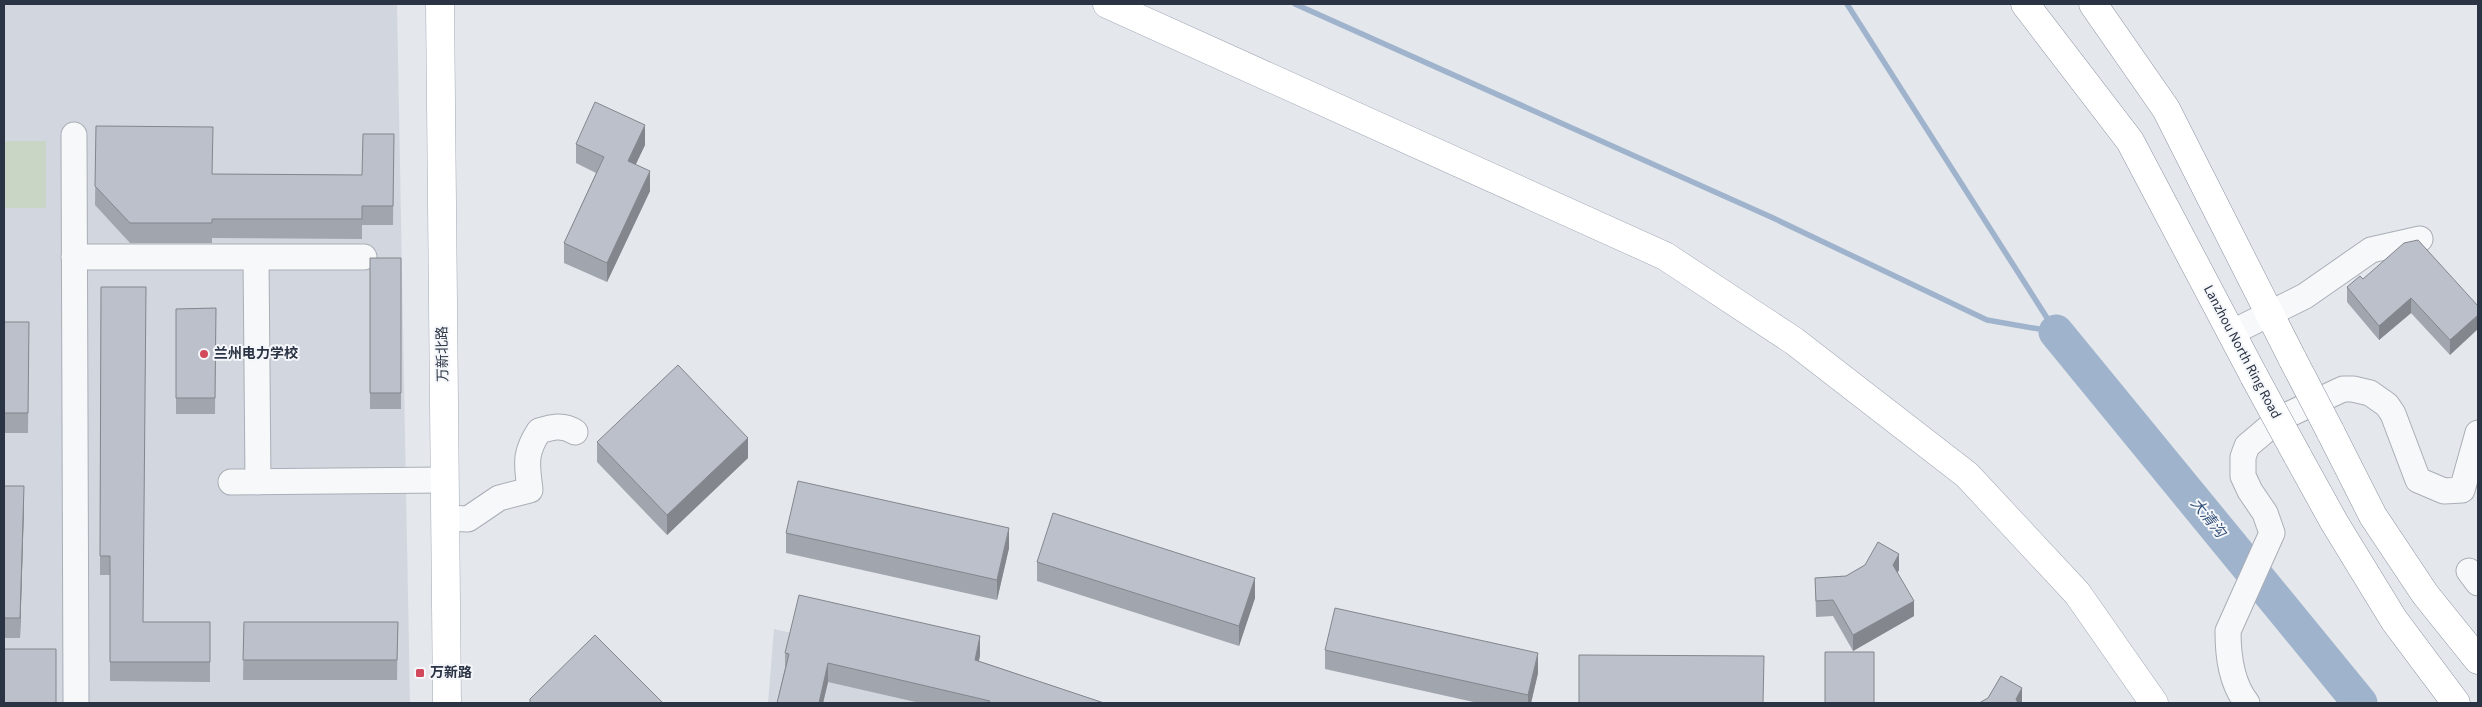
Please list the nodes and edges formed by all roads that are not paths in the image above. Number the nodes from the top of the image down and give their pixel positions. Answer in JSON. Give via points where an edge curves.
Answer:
{"nodes":[{"id":1,"x":440,"y":4,"type":"edge"},
{"id":2,"x":1107,"y":4,"type":"edge"},
{"id":3,"x":2025,"y":4,"type":"edge"},
{"id":4,"x":2093,"y":4,"type":"edge"},
{"id":5,"x":74,"y":135,"type":"dead end"},
{"id":6,"x":2420,"y":239,"type":"edge"},
{"id":7,"x":74,"y":256,"type":"junction"},
{"id":8,"x":256,"y":257,"type":"junction"},
{"id":9,"x":364,"y":257,"type":"dead end"},
{"id":10,"x":2269,"y":313,"type":"junction"},
{"id":11,"x":2232,"y":333,"type":"junction"},
{"id":12,"x":575,"y":432,"type":"dead end"},
{"id":13,"x":2478,"y":432,"type":"edge"},
{"id":14,"x":444,"y":480,"type":"junction"},
{"id":15,"x":231,"y":482,"type":"dead end"},
{"id":16,"x":258,"y":482,"type":"junction"},
{"id":17,"x":445,"y":518,"type":"junction"},
{"id":18,"x":2478,"y":660,"type":"edge"},
{"id":19,"x":76,"y":703,"type":"edge"},
{"id":20,"x":446,"y":703,"type":"edge"},
{"id":21,"x":2154,"y":703,"type":"edge"},
{"id":22,"x":2247,"y":703,"type":"edge"},
{"id":23,"x":2456,"y":703,"type":"edge"}],
"edges":[{"from":1,"to":14,"type":"main road","name":"万新北路"},
{"from":2,"to":21,"type":"main road","via":[[1665,256],[1794,341],[1967,475],[2077,594]]},
{"from":3,"to":11,"type":"main road","name":"Lanzhou North Ring Road","via":[[2130,141]]},
{"from":4,"to":10,"type":"main road","via":[[2166,109]]},
{"from":5,"to":7,"type":"street"},
{"from":6,"to":10,"type":"street","via":[[2371,250],[2305,296]]},
{"from":7,"to":8,"type":"street"},
{"from":7,"to":19,"type":"street"},
{"from":8,"to":9,"type":"street"},
{"from":8,"to":16,"type":"street"},
{"from":10,"to":11,"type":"street"},
{"from":10,"to":18,"type":"main road","bridge":true,"via":[[2373,516],[2425,594]]},
{"from":11,"to":23,"type":"main road","name":"Lanzhou North Ring Road","bridge":true,"via":[[2334,522],[2394,620]]},
{"from":12,"to":17,"type":"street","via":[[568,427],[557,426],[539,431],[529,447],[526,461],[530,490],[499,498],[468,519]]},
{"from":13,"to":22,"type":"street","via":[[2462,490],[2444,491],[2418,480],[2387,405],[2370,393],[2353,388],[2343,389],[2279,419],[2247,446],[2242,467],[2245,484],[2265,513],[2272,533],[2228,631],[2233,676]]},
{"from":14,"to":16,"type":"street"},
{"from":14,"to":17,"type":"main road","name":"万新北路"},
{"from":15,"to":16,"type":"street"},
{"from":17,"to":20,"type":"main road","name":"万新北路"}]}
